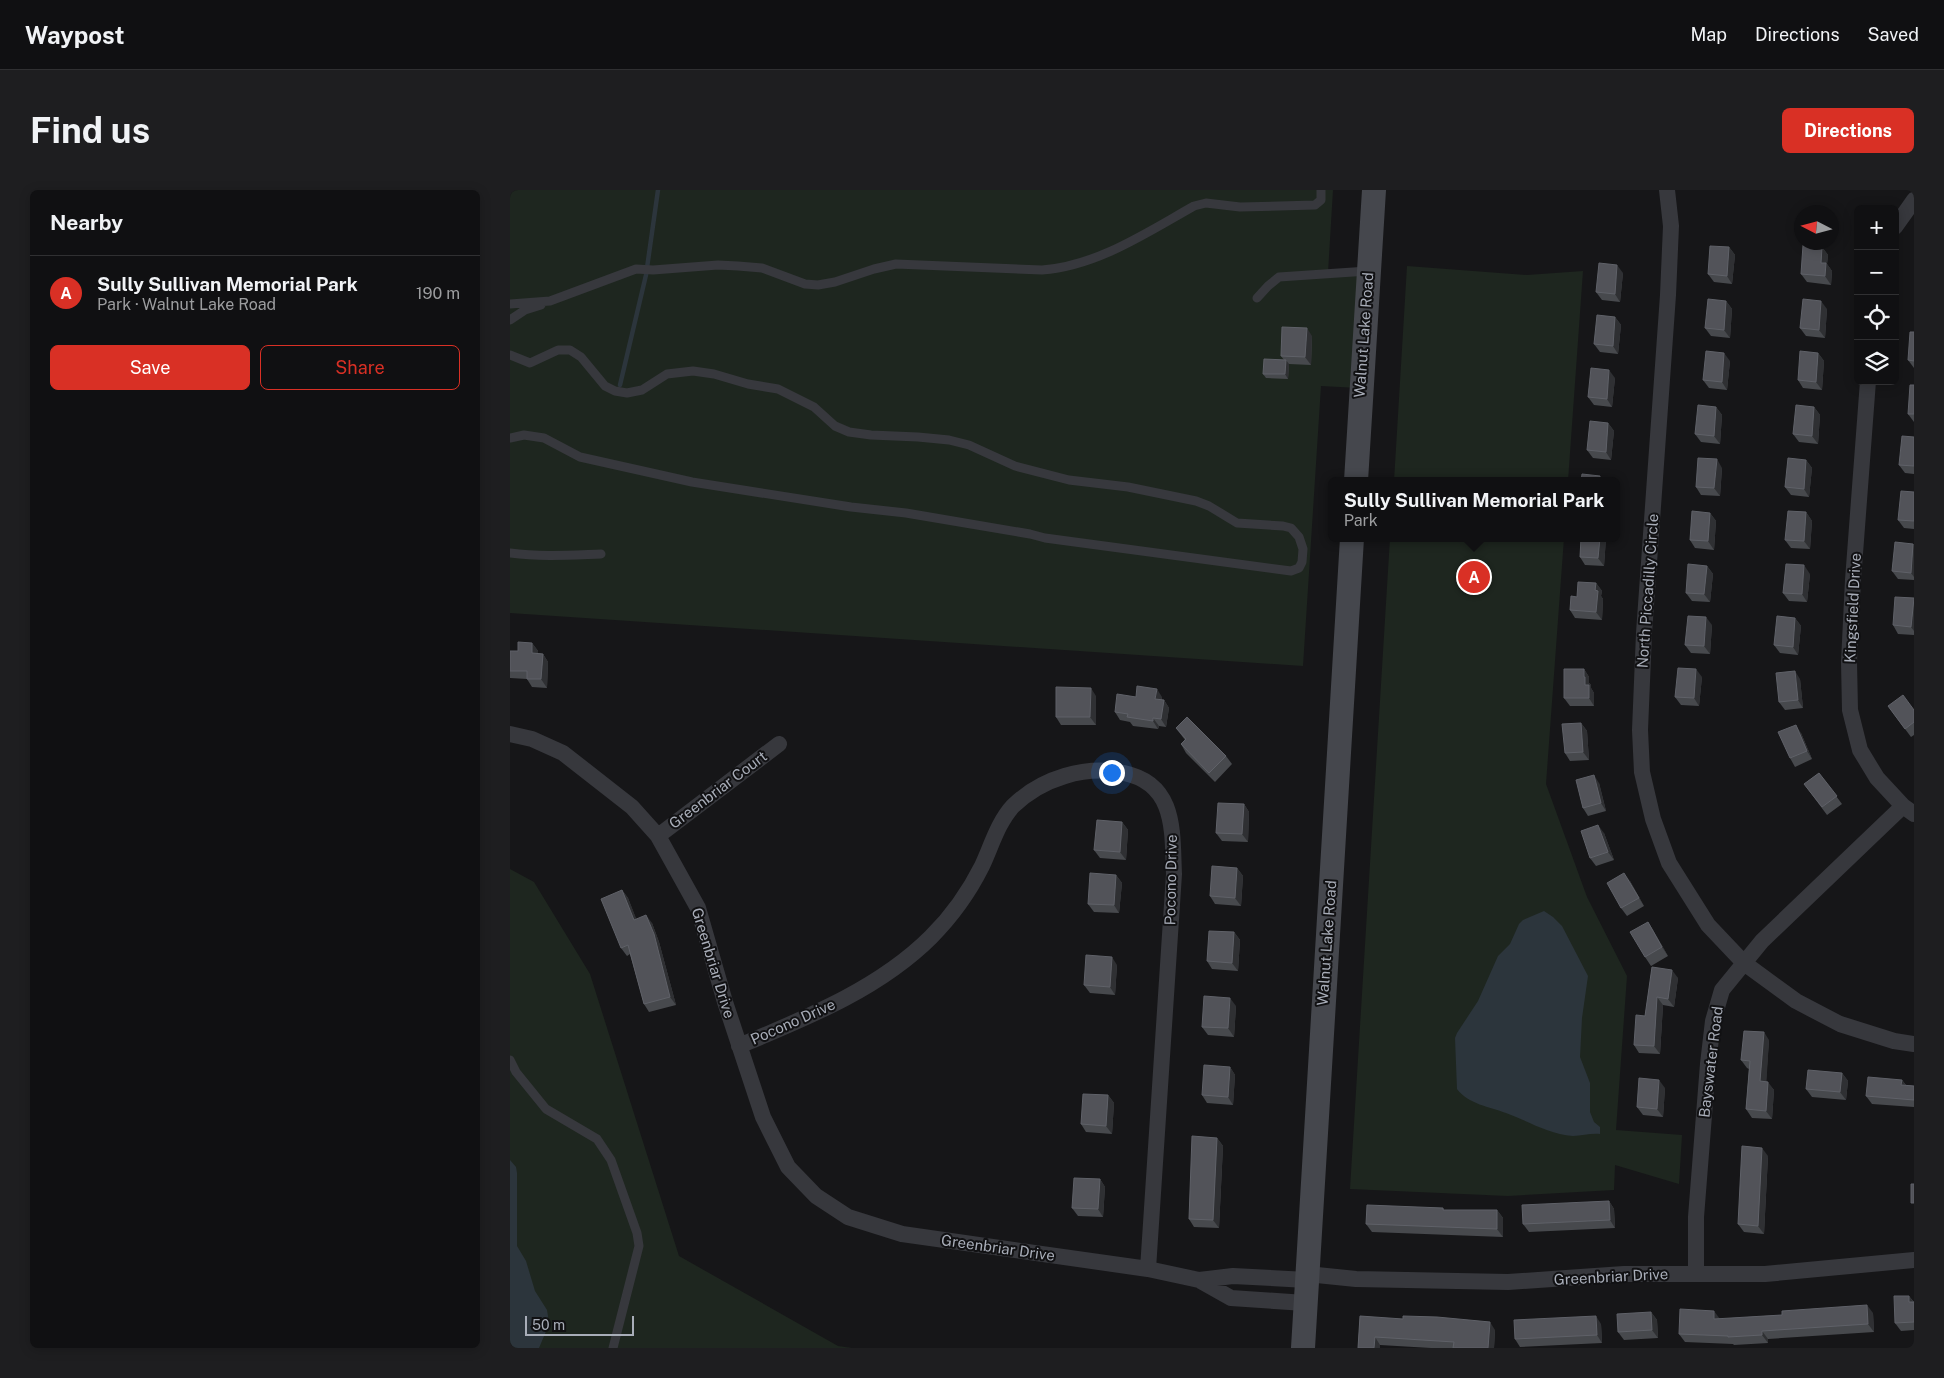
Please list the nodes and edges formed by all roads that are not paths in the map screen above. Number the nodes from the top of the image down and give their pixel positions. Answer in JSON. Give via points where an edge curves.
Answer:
{"nodes":[{"id":1,"x":1321,"y":190,"type":"edge"},
{"id":2,"x":1374,"y":190,"type":"edge"},
{"id":3,"x":1667,"y":190,"type":"edge"},
{"id":4,"x":1914,"y":200,"type":"edge"},
{"id":5,"x":1899,"y":221,"type":"edge"},
{"id":6,"x":1368,"y":271,"type":"junction"},
{"id":7,"x":1257,"y":298,"type":"dead end"},
{"id":8,"x":550,"y":301,"type":"junction"},
{"id":9,"x":510,"y":304,"type":"edge"},
{"id":10,"x":510,"y":320,"type":"edge"},
{"id":11,"x":510,"y":355,"type":"edge"},
{"id":12,"x":1868,"y":385,"type":"edge"},
{"id":13,"x":510,"y":438,"type":"edge"},
{"id":14,"x":1356,"y":477,"type":"edge"},
{"id":15,"x":1352,"y":542,"type":"edge"},
{"id":16,"x":510,"y":552,"type":"edge"},
{"id":17,"x":601,"y":554,"type":"dead end"},
{"id":18,"x":510,"y":734,"type":"edge"},
{"id":19,"x":779,"y":744,"type":"dead end"},
{"id":20,"x":1909,"y":810,"type":"edge"},
{"id":21,"x":658,"y":836,"type":"junction"},
{"id":22,"x":1744,"y":963,"type":"junction"},
{"id":23,"x":1914,"y":1044,"type":"edge"},
{"id":24,"x":739,"y":1046,"type":"junction"},
{"id":25,"x":510,"y":1060,"type":"edge"},
{"id":26,"x":1914,"y":1260,"type":"edge"},
{"id":27,"x":1148,"y":1269,"type":"junction"},
{"id":28,"x":1696,"y":1274,"type":"junction"},
{"id":29,"x":1199,"y":1280,"type":"junction"},
{"id":30,"x":1306,"y":1286,"type":"junction"},
{"id":31,"x":613,"y":1348,"type":"edge"},
{"id":32,"x":1303,"y":1348,"type":"edge"}],
"edges":[{"from":1,"to":8,"type":"lane","via":[[1321,200],[1315,205],[1240,207],[1206,203],[1194,206],[1123,246],[1063,268],[1042,270],[896,264],[818,285],[805,284],[762,268],[698,266],[636,270]]},
{"from":2,"to":6,"type":"street","name":"Walnut Lake Road"},
{"from":3,"to":22,"type":"street","name":"North Piccadilly Circle","via":[[1671,226],[1644,640],[1640,730],[1642,772],[1653,820],[1669,863],[1708,925]]},
{"from":4,"to":5,"type":"street"},
{"from":6,"to":7,"type":"lane","via":[[1279,277]]},
{"from":6,"to":14,"type":"street","name":"Walnut Lake Road"},
{"from":8,"to":9,"type":"lane"},
{"from":8,"to":10,"type":"lane","via":[[525,310]]},
{"from":11,"to":13,"type":"lane","via":[[530,363],[558,350],[570,350],[581,357],[605,386],[627,393],[642,390],[667,374],[692,371],[778,389],[814,407],[836,426],[849,432],[949,440],[969,445],[1015,466],[1069,480],[1128,487],[1196,502],[1237,523],[1291,528],[1303,549],[1302,562],[1299,568],[1291,571],[1045,538],[915,514],[692,482],[580,457],[544,438],[524,435]]},
{"from":12,"to":20,"type":"street","name":"Kingsfield Drive","via":[[1853,580],[1850,710],[1860,750],[1877,778]]},
{"from":15,"to":30,"type":"street","name":"Walnut Lake Road"},
{"from":16,"to":17,"type":"lane","via":[[532,556]]},
{"from":18,"to":21,"type":"street","name":"Greenbriar Drive","via":[[532,739],[563,753],[632,807]]},
{"from":19,"to":21,"type":"street","name":"Greenbriar Court"},
{"from":20,"to":22,"type":"street","name":"Bayswater Road","via":[[1762,941]]},
{"from":21,"to":24,"type":"street","name":"Greenbriar Drive","via":[[698,908]]},
{"from":22,"to":23,"type":"street","name":"North Piccadilly Circle","via":[[1796,1001],[1840,1024]]},
{"from":22,"to":28,"type":"street","name":"Bayswater Road","via":[[1722,990],[1713,1021],[1696,1217]]},
{"from":24,"to":27,"type":"street","name":"Greenbriar Drive","via":[[764,1118],[788,1167],[816,1196],[848,1217],[902,1234]]},
{"from":24,"to":27,"type":"street","name":"Pocono Drive","via":[[843,1000],[890,972],[931,937],[961,901],[1012,807],[1040,785],[1090,771],[1116,771],[1142,780],[1154,788],[1168,807],[1174,874]]},
{"from":25,"to":31,"type":"lane","via":[[546,1109],[598,1139],[611,1160],[638,1233],[639,1246]]},
{"from":26,"to":28,"type":"street","name":"Greenbriar Drive","via":[[1765,1274]]},
{"from":27,"to":29,"type":"street","name":"Greenbriar Drive"},
{"from":28,"to":30,"type":"street","name":"Greenbriar Drive","via":[[1624,1274],[1508,1282],[1356,1278]]},
{"from":29,"to":30,"type":"street","name":"Greenbriar Drive","via":[[1233,1276]]},
{"from":29,"to":30,"type":"street","name":"Greenbriar Drive","via":[[1230,1298]]},
{"from":30,"to":32,"type":"street","name":"Walnut Lake Road"}]}
